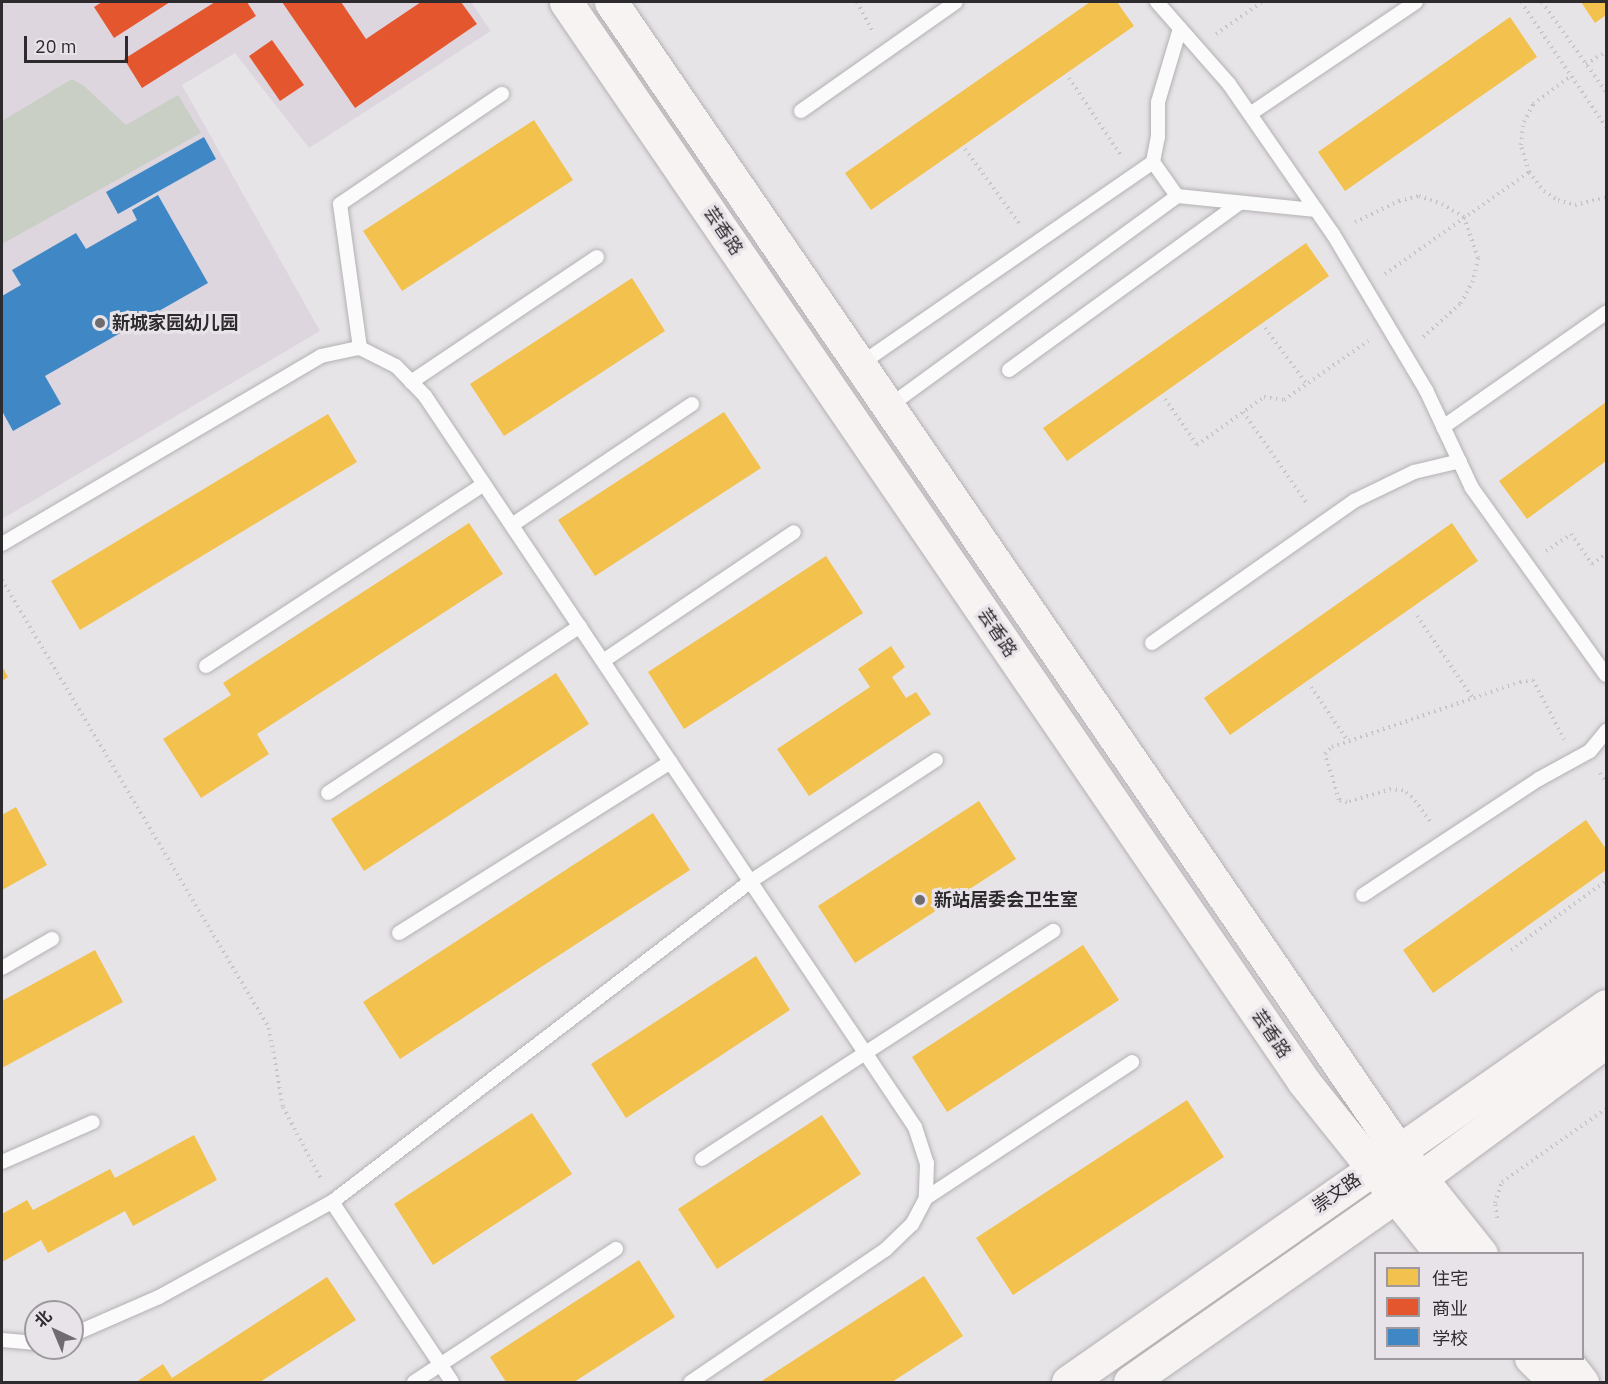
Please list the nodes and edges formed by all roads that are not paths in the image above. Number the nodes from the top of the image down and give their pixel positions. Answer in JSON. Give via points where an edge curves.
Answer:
{"nodes":[{"id":1,"x":566,"y":2,"type":"edge"},
{"id":2,"x":611,"y":2,"type":"edge"},
{"id":3,"x":956,"y":2,"type":"edge"},
{"id":4,"x":1157,"y":2,"type":"edge"},
{"id":5,"x":1416,"y":2,"type":"edge"},
{"id":6,"x":1180,"y":28,"type":"junction"},
{"id":7,"x":502,"y":94,"type":"dead end"},
{"id":8,"x":801,"y":111,"type":"dead end"},
{"id":9,"x":1250,"y":114,"type":"junction"},
{"id":10,"x":1154,"y":162,"type":"junction"},
{"id":11,"x":1177,"y":196,"type":"junction"},
{"id":12,"x":1240,"y":202,"type":"junction"},
{"id":13,"x":1316,"y":210,"type":"junction"},
{"id":14,"x":597,"y":257,"type":"dead end"},
{"id":15,"x":1606,"y":313,"type":"edge"},
{"id":16,"x":360,"y":348,"type":"junction"},
{"id":17,"x":860,"y":365,"type":"junction"},
{"id":18,"x":1009,"y":370,"type":"dead end"},
{"id":19,"x":411,"y":382,"type":"junction"},
{"id":20,"x":692,"y":404,"type":"dead end"},
{"id":21,"x":888,"y":406,"type":"junction"},
{"id":22,"x":1443,"y":427,"type":"junction"},
{"id":23,"x":1460,"y":461,"type":"junction"},
{"id":24,"x":484,"y":484,"type":"junction"},
{"id":25,"x":512,"y":525,"type":"junction"},
{"id":26,"x":794,"y":532,"type":"dead end"},
{"id":27,"x":2,"y":544,"type":"edge"},
{"id":28,"x":580,"y":626,"type":"junction"},
{"id":29,"x":1152,"y":643,"type":"dead end"},
{"id":30,"x":603,"y":661,"type":"junction"},
{"id":31,"x":206,"y":666,"type":"dead end"},
{"id":32,"x":1606,"y":675,"type":"edge"},
{"id":33,"x":1606,"y":731,"type":"edge"},
{"id":34,"x":936,"y":760,"type":"dead end"},
{"id":35,"x":671,"y":762,"type":"junction"},
{"id":36,"x":328,"y":793,"type":"dead end"},
{"id":37,"x":751,"y":881,"type":"junction"},
{"id":38,"x":1363,"y":895,"type":"dead end"},
{"id":39,"x":1053,"y":931,"type":"dead end"},
{"id":40,"x":399,"y":933,"type":"dead end"},
{"id":41,"x":52,"y":939,"type":"dead end"},
{"id":42,"x":2,"y":968,"type":"edge"},
{"id":43,"x":1606,"y":1006,"type":"edge"},
{"id":44,"x":1606,"y":1041,"type":"edge"},
{"id":45,"x":866,"y":1053,"type":"junction"},
{"id":46,"x":1132,"y":1062,"type":"dead end"},
{"id":47,"x":93,"y":1122,"type":"dead end"},
{"id":48,"x":702,"y":1159,"type":"dead end"},
{"id":49,"x":1386,"y":1159,"type":"junction"},
{"id":50,"x":2,"y":1162,"type":"edge"},
{"id":51,"x":1408,"y":1186,"type":"junction"},
{"id":52,"x":926,"y":1198,"type":"junction"},
{"id":53,"x":332,"y":1202,"type":"junction"},
{"id":54,"x":616,"y":1249,"type":"dead end"},
{"id":55,"x":1441,"y":1252,"type":"edge"},
{"id":56,"x":1479,"y":1252,"type":"edge"},
{"id":57,"x":84,"y":1330,"type":"edge"},
{"id":58,"x":2,"y":1340,"type":"edge"},
{"id":59,"x":24,"y":1342,"type":"edge"},
{"id":60,"x":1532,"y":1360,"type":"edge"},
{"id":61,"x":1564,"y":1360,"type":"edge"},
{"id":62,"x":440,"y":1365,"type":"junction"},
{"id":63,"x":414,"y":1383,"type":"edge"},
{"id":64,"x":452,"y":1383,"type":"edge"},
{"id":65,"x":692,"y":1383,"type":"edge"},
{"id":66,"x":1068,"y":1383,"type":"edge"},
{"id":67,"x":1130,"y":1383,"type":"edge"},
{"id":68,"x":1556,"y":1383,"type":"edge"},
{"id":69,"x":1582,"y":1383,"type":"edge"}],
"edges":[{"from":1,"to":49,"type":"street","name":"芸香路","via":[[1304,1082]]},
{"from":2,"to":17,"type":"street","name":"芸香路"},
{"from":3,"to":8,"type":"lane"},
{"from":4,"to":6,"type":"lane"},
{"from":5,"to":9,"type":"lane"},
{"from":6,"to":9,"type":"lane"},
{"from":6,"to":10,"type":"lane","via":[[1158,102]]},
{"from":7,"to":16,"type":"lane","via":[[340,204]]},
{"from":9,"to":13,"type":"lane"},
{"from":10,"to":11,"type":"lane"},
{"from":10,"to":17,"type":"lane"},
{"from":11,"to":12,"type":"lane"},
{"from":11,"to":21,"type":"lane"},
{"from":12,"to":13,"type":"lane"},
{"from":12,"to":18,"type":"lane"},
{"from":13,"to":22,"type":"lane","via":[[1426,390]]},
{"from":14,"to":19,"type":"lane"},
{"from":15,"to":22,"type":"lane"},
{"from":16,"to":19,"type":"lane","via":[[396,366]]},
{"from":16,"to":27,"type":"lane","via":[[321,356]]},
{"from":17,"to":21,"type":"street","name":"芸香路"},
{"from":19,"to":24,"type":"lane","via":[[425,396]]},
{"from":20,"to":25,"type":"lane"},
{"from":21,"to":49,"type":"street","name":"芸香路"},
{"from":22,"to":23,"type":"lane"},
{"from":23,"to":29,"type":"lane","via":[[1414,472],[1354,501]]},
{"from":23,"to":32,"type":"lane","via":[[1472,488]]},
{"from":24,"to":25,"type":"lane"},
{"from":24,"to":31,"type":"lane"},
{"from":25,"to":28,"type":"lane"},
{"from":26,"to":30,"type":"lane"},
{"from":28,"to":30,"type":"lane"},
{"from":28,"to":36,"type":"lane"},
{"from":30,"to":35,"type":"lane"},
{"from":33,"to":38,"type":"lane","via":[[1590,751],[1539,779]]},
{"from":34,"to":37,"type":"lane"},
{"from":35,"to":37,"type":"lane"},
{"from":35,"to":40,"type":"lane"},
{"from":37,"to":45,"type":"lane"},
{"from":37,"to":53,"type":"lane"},
{"from":39,"to":45,"type":"lane"},
{"from":41,"to":42,"type":"lane"},
{"from":43,"to":49,"type":"street","name":"崇文路"},
{"from":44,"to":51,"type":"street","name":"崇文路"},
{"from":45,"to":48,"type":"lane"},
{"from":45,"to":52,"type":"lane","via":[[915,1127],[927,1163]]},
{"from":46,"to":52,"type":"lane"},
{"from":47,"to":50,"type":"lane"},
{"from":49,"to":51,"type":"street","name":"芸香路"},
{"from":49,"to":66,"type":"street","name":"崇文路"},
{"from":51,"to":55,"type":"street","name":"芸香路"},
{"from":51,"to":56,"type":"street","name":"芸香路"},
{"from":51,"to":67,"type":"street","name":"崇文路"},
{"from":52,"to":65,"type":"lane","via":[[912,1224],[885,1250]]},
{"from":53,"to":57,"type":"lane","via":[[159,1297]]},
{"from":53,"to":62,"type":"lane"},
{"from":54,"to":62,"type":"lane"},
{"from":58,"to":59,"type":"lane"},
{"from":60,"to":68,"type":"street"},
{"from":61,"to":69,"type":"street"},
{"from":62,"to":63,"type":"lane"},
{"from":62,"to":64,"type":"lane"}]}
